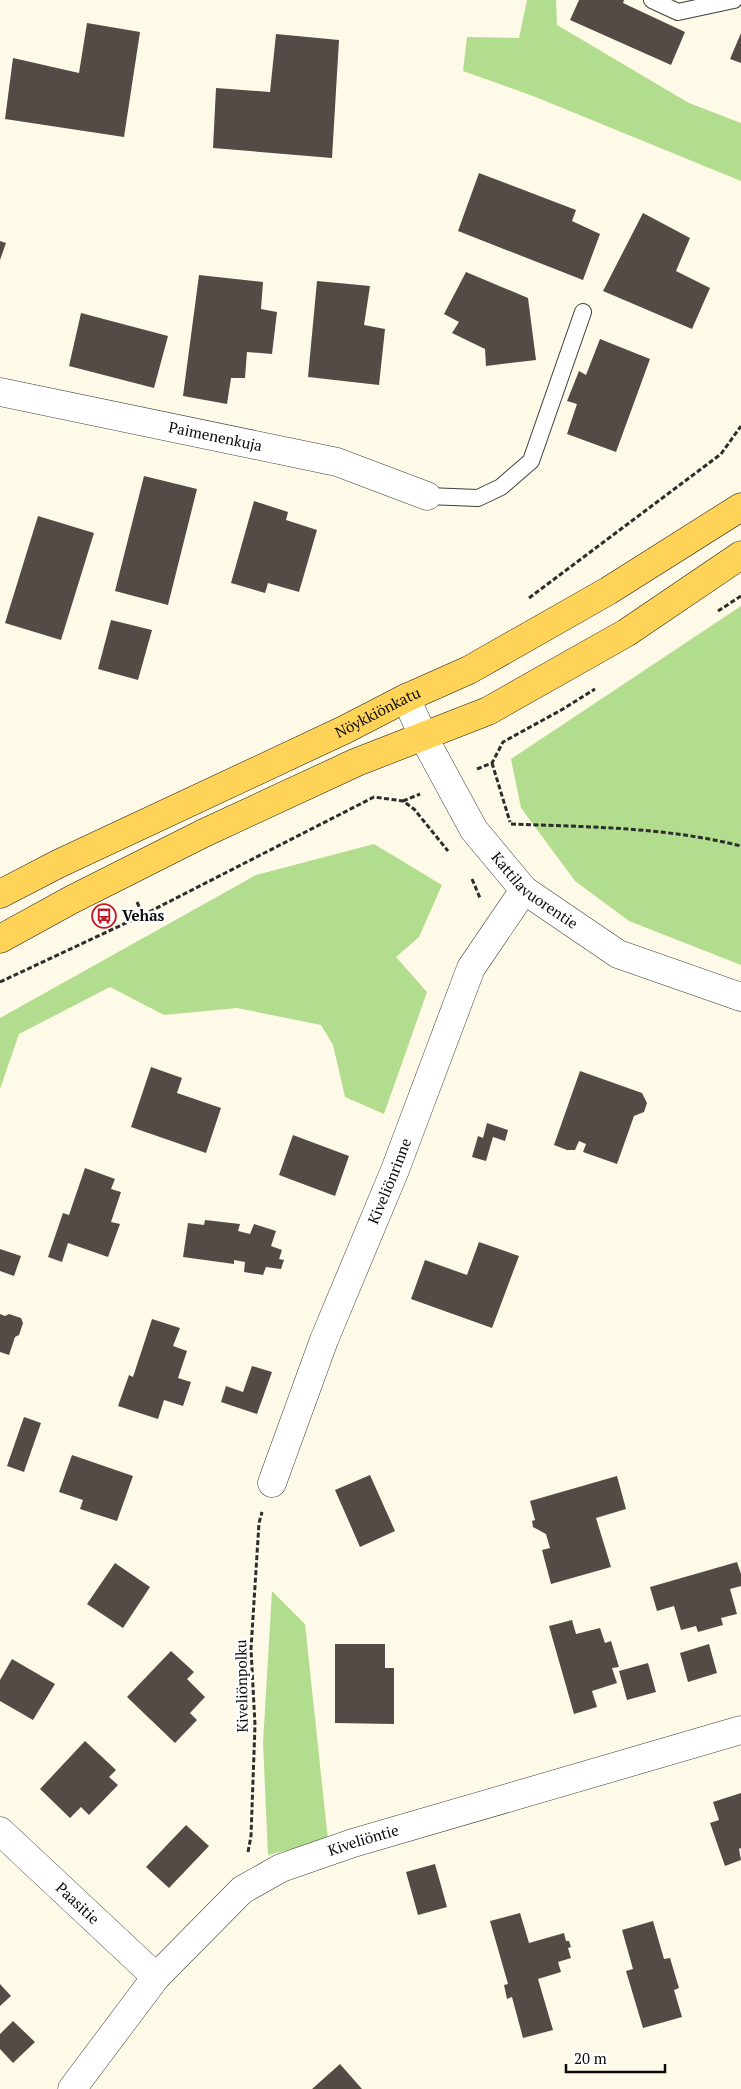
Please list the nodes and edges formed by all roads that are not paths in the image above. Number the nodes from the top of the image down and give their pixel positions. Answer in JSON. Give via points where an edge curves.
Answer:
{"nodes":[{"id":1,"x":652,"y":0,"type":"edge"},
{"id":2,"x":734,"y":0,"type":"edge"},
{"id":3,"x":583,"y":312,"type":"dead end"},
{"id":4,"x":0,"y":392,"type":"edge"},
{"id":5,"x":427,"y":496,"type":"joint"},
{"id":6,"x":741,"y":507,"type":"edge"},
{"id":7,"x":741,"y":555,"type":"edge"},
{"id":8,"x":406,"y":698,"type":"junction"},
{"id":9,"x":424,"y":738,"type":"junction"},
{"id":10,"x":524,"y":890,"type":"junction"},
{"id":11,"x":0,"y":894,"type":"edge"},
{"id":12,"x":0,"y":939,"type":"edge"},
{"id":13,"x":741,"y":997,"type":"edge"},
{"id":14,"x":272,"y":1483,"type":"road end"},
{"id":15,"x":741,"y":1730,"type":"edge"},
{"id":16,"x":0,"y":1831,"type":"edge"},
{"id":17,"x":156,"y":1977,"type":"junction"},
{"id":18,"x":72,"y":2089,"type":"edge"}],
"edges":[{"from":1,"to":2,"type":"lane","via":[[678,12]]},
{"from":3,"to":5,"type":"lane","via":[[530,461],[501,487],[478,498]]},
{"from":4,"to":5,"type":"street","name":"Paimenenkuja","via":[[337,462]]},
{"from":6,"to":8,"type":"main road","name":"Nöykkiönkatu","via":[[608,591],[469,670]]},
{"from":7,"to":9,"type":"main road","via":[[626,633],[488,711]]},
{"from":8,"to":9,"type":"street","name":"Kattilavuorentie"},
{"from":8,"to":11,"type":"main road","name":"Nöykkiönkatu"},
{"from":9,"to":10,"type":"street","name":"Kattilavuorentie","via":[[474,830]]},
{"from":9,"to":12,"type":"main road","via":[[357,762],[204,833]]},
{"from":10,"to":13,"type":"street","name":"Kattilavuorentie","via":[[618,954]]},
{"from":10,"to":14,"type":"street","name":"Kiveliönrinne","via":[[471,968],[395,1170],[324,1340]]},
{"from":15,"to":17,"type":"street","name":"Kiveliöntie","via":[[354,1843],[281,1868],[242,1890]]},
{"from":16,"to":17,"type":"street","name":"Paasitie"},
{"from":17,"to":18,"type":"street","name":"Kiveliöntie"}]}
